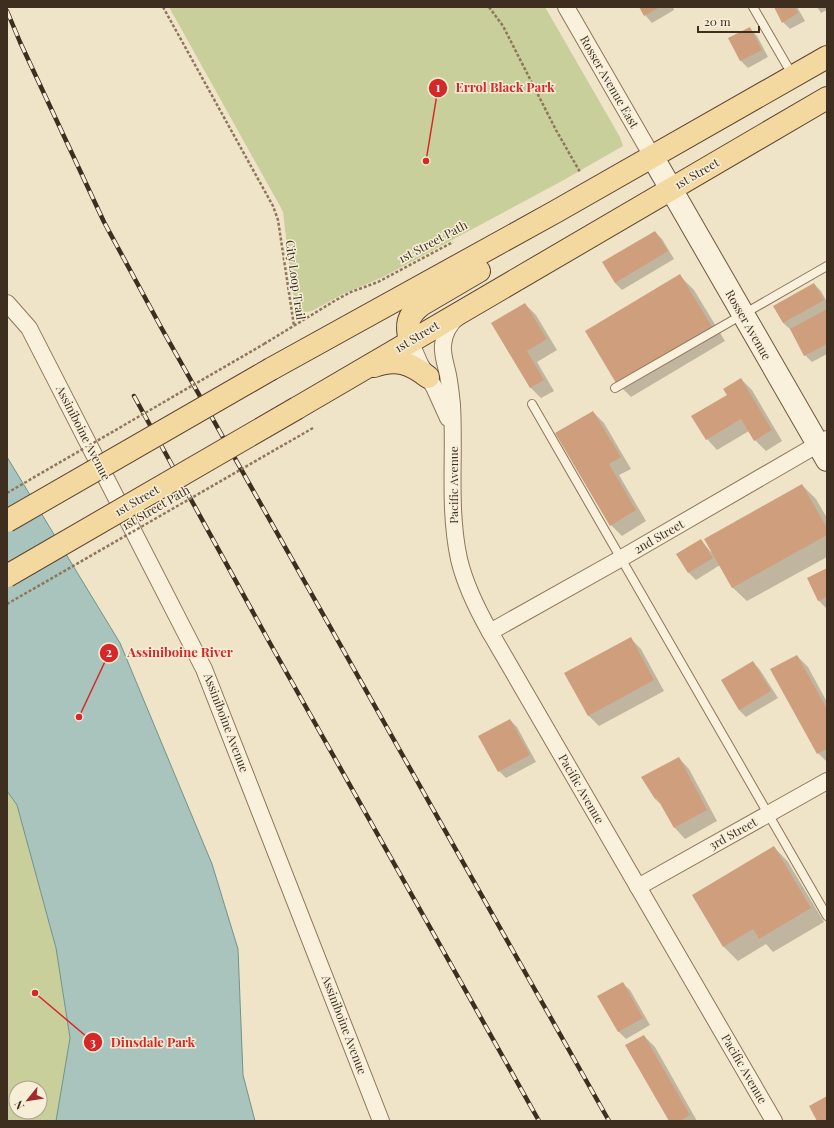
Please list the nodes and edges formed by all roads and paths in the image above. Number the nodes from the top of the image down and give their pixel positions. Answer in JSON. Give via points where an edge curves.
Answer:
{"nodes":[{"id":1,"x":162,"y":7,"type":"edge"},
{"id":2,"x":489,"y":7,"type":"edge"},
{"id":3,"x":566,"y":7,"type":"edge"},
{"id":4,"x":752,"y":7,"type":"edge"},
{"id":5,"x":827,"y":57,"type":"edge"},
{"id":6,"x":793,"y":76,"type":"junction"},
{"id":7,"x":827,"y":98,"type":"edge"},
{"id":8,"x":652,"y":156,"type":"junction"},
{"id":9,"x":574,"y":176,"type":"dead end"},
{"id":10,"x":670,"y":189,"type":"junction"},
{"id":11,"x":555,"y":212,"type":"junction"},
{"id":12,"x":458,"y":239,"type":"dead end"},
{"id":13,"x":827,"y":266,"type":"edge"},
{"id":14,"x":7,"y":303,"type":"edge"},
{"id":15,"x":469,"y":306,"type":"junction"},
{"id":16,"x":742,"y":314,"type":"junction"},
{"id":17,"x":294,"y":326,"type":"junction"},
{"id":18,"x":410,"y":341,"type":"junction"},
{"id":19,"x":358,"y":372,"type":"junction"},
{"id":20,"x":428,"y":377,"type":"junction"},
{"id":21,"x":614,"y":388,"type":"dead end"},
{"id":22,"x":532,"y":404,"type":"dead end"},
{"id":23,"x":313,"y":428,"type":"dead end"},
{"id":24,"x":453,"y":437,"type":"junction"},
{"id":25,"x":824,"y":448,"type":"edge"},
{"id":26,"x":7,"y":493,"type":"edge"},
{"id":27,"x":7,"y":521,"type":"edge"},
{"id":28,"x":620,"y":559,"type":"junction"},
{"id":29,"x":7,"y":576,"type":"edge"},
{"id":30,"x":7,"y":604,"type":"edge"},
{"id":31,"x":490,"y":632,"type":"junction"},
{"id":32,"x":827,"y":781,"type":"edge"},
{"id":33,"x":768,"y":814,"type":"junction"},
{"id":34,"x":638,"y":887,"type":"junction"},
{"id":35,"x":827,"y":916,"type":"edge"},
{"id":36,"x":381,"y":1121,"type":"edge"},
{"id":37,"x":774,"y":1121,"type":"edge"}],
"edges":[{"from":1,"to":17,"type":"path","name":"City Loop Trail","via":[[273,206],[278,220]]},
{"from":2,"to":9,"type":"path","via":[[503,26],[556,130],[581,172]]},
{"from":3,"to":8,"type":"street","name":"Rosser Avenue East"},
{"from":4,"to":6,"type":"lane"},
{"from":5,"to":6,"type":"main road"},
{"from":6,"to":8,"type":"main road"},
{"from":7,"to":10,"type":"main road","name":"1st Street"},
{"from":8,"to":10,"type":"street","name":"Rosser Avenue"},
{"from":8,"to":11,"type":"main road"},
{"from":10,"to":15,"type":"main road","name":"1st Street"},
{"from":10,"to":16,"type":"street","name":"Rosser Avenue"},
{"from":11,"to":18,"type":"main road","via":[[492,262],[414,311],[408,324]]},
{"from":11,"to":27,"type":"main road","bridge":true,"via":[[271,369]]},
{"from":12,"to":17,"type":"path","name":"1st Street Path","via":[[378,282],[351,292]]},
{"from":13,"to":16,"type":"lane"},
{"from":14,"to":36,"type":"street","name":"Assiniboine Avenue","via":[[29,328],[204,669]]},
{"from":15,"to":18,"type":"main road","name":"1st Street"},
{"from":15,"to":24,"type":"street","name":"Pacific Avenue","via":[[454,319],[443,345],[450,389]]},
{"from":16,"to":21,"type":"lane"},
{"from":16,"to":25,"type":"street","name":"Rosser Avenue"},
{"from":17,"to":26,"type":"path","name":"City Loop Trail","bridge":true},
{"from":18,"to":19,"type":"main road","name":"1st Street"},
{"from":18,"to":20,"type":"street","name":"Pacific Avenue"},
{"from":19,"to":20,"type":"main road","via":[[393,362],[417,368]]},
{"from":19,"to":29,"type":"main road","name":"1st Street","bridge":true},
{"from":20,"to":24,"type":"street","name":"Pacific Avenue","via":[[446,414]]},
{"from":22,"to":28,"type":"lane"},
{"from":23,"to":30,"type":"path","name":"1st Street Path","bridge":true},
{"from":24,"to":31,"type":"street","name":"Pacific Avenue","via":[[454,533],[467,584]]},
{"from":25,"to":28,"type":"street","name":"2nd Street"},
{"from":28,"to":31,"type":"street","name":"2nd Street"},
{"from":28,"to":33,"type":"lane"},
{"from":31,"to":34,"type":"street","name":"Pacific Avenue"},
{"from":32,"to":33,"type":"street","name":"3rd Street"},
{"from":33,"to":34,"type":"street","name":"3rd Street"},
{"from":33,"to":35,"type":"lane"},
{"from":34,"to":37,"type":"street","name":"Pacific Avenue"}]}
